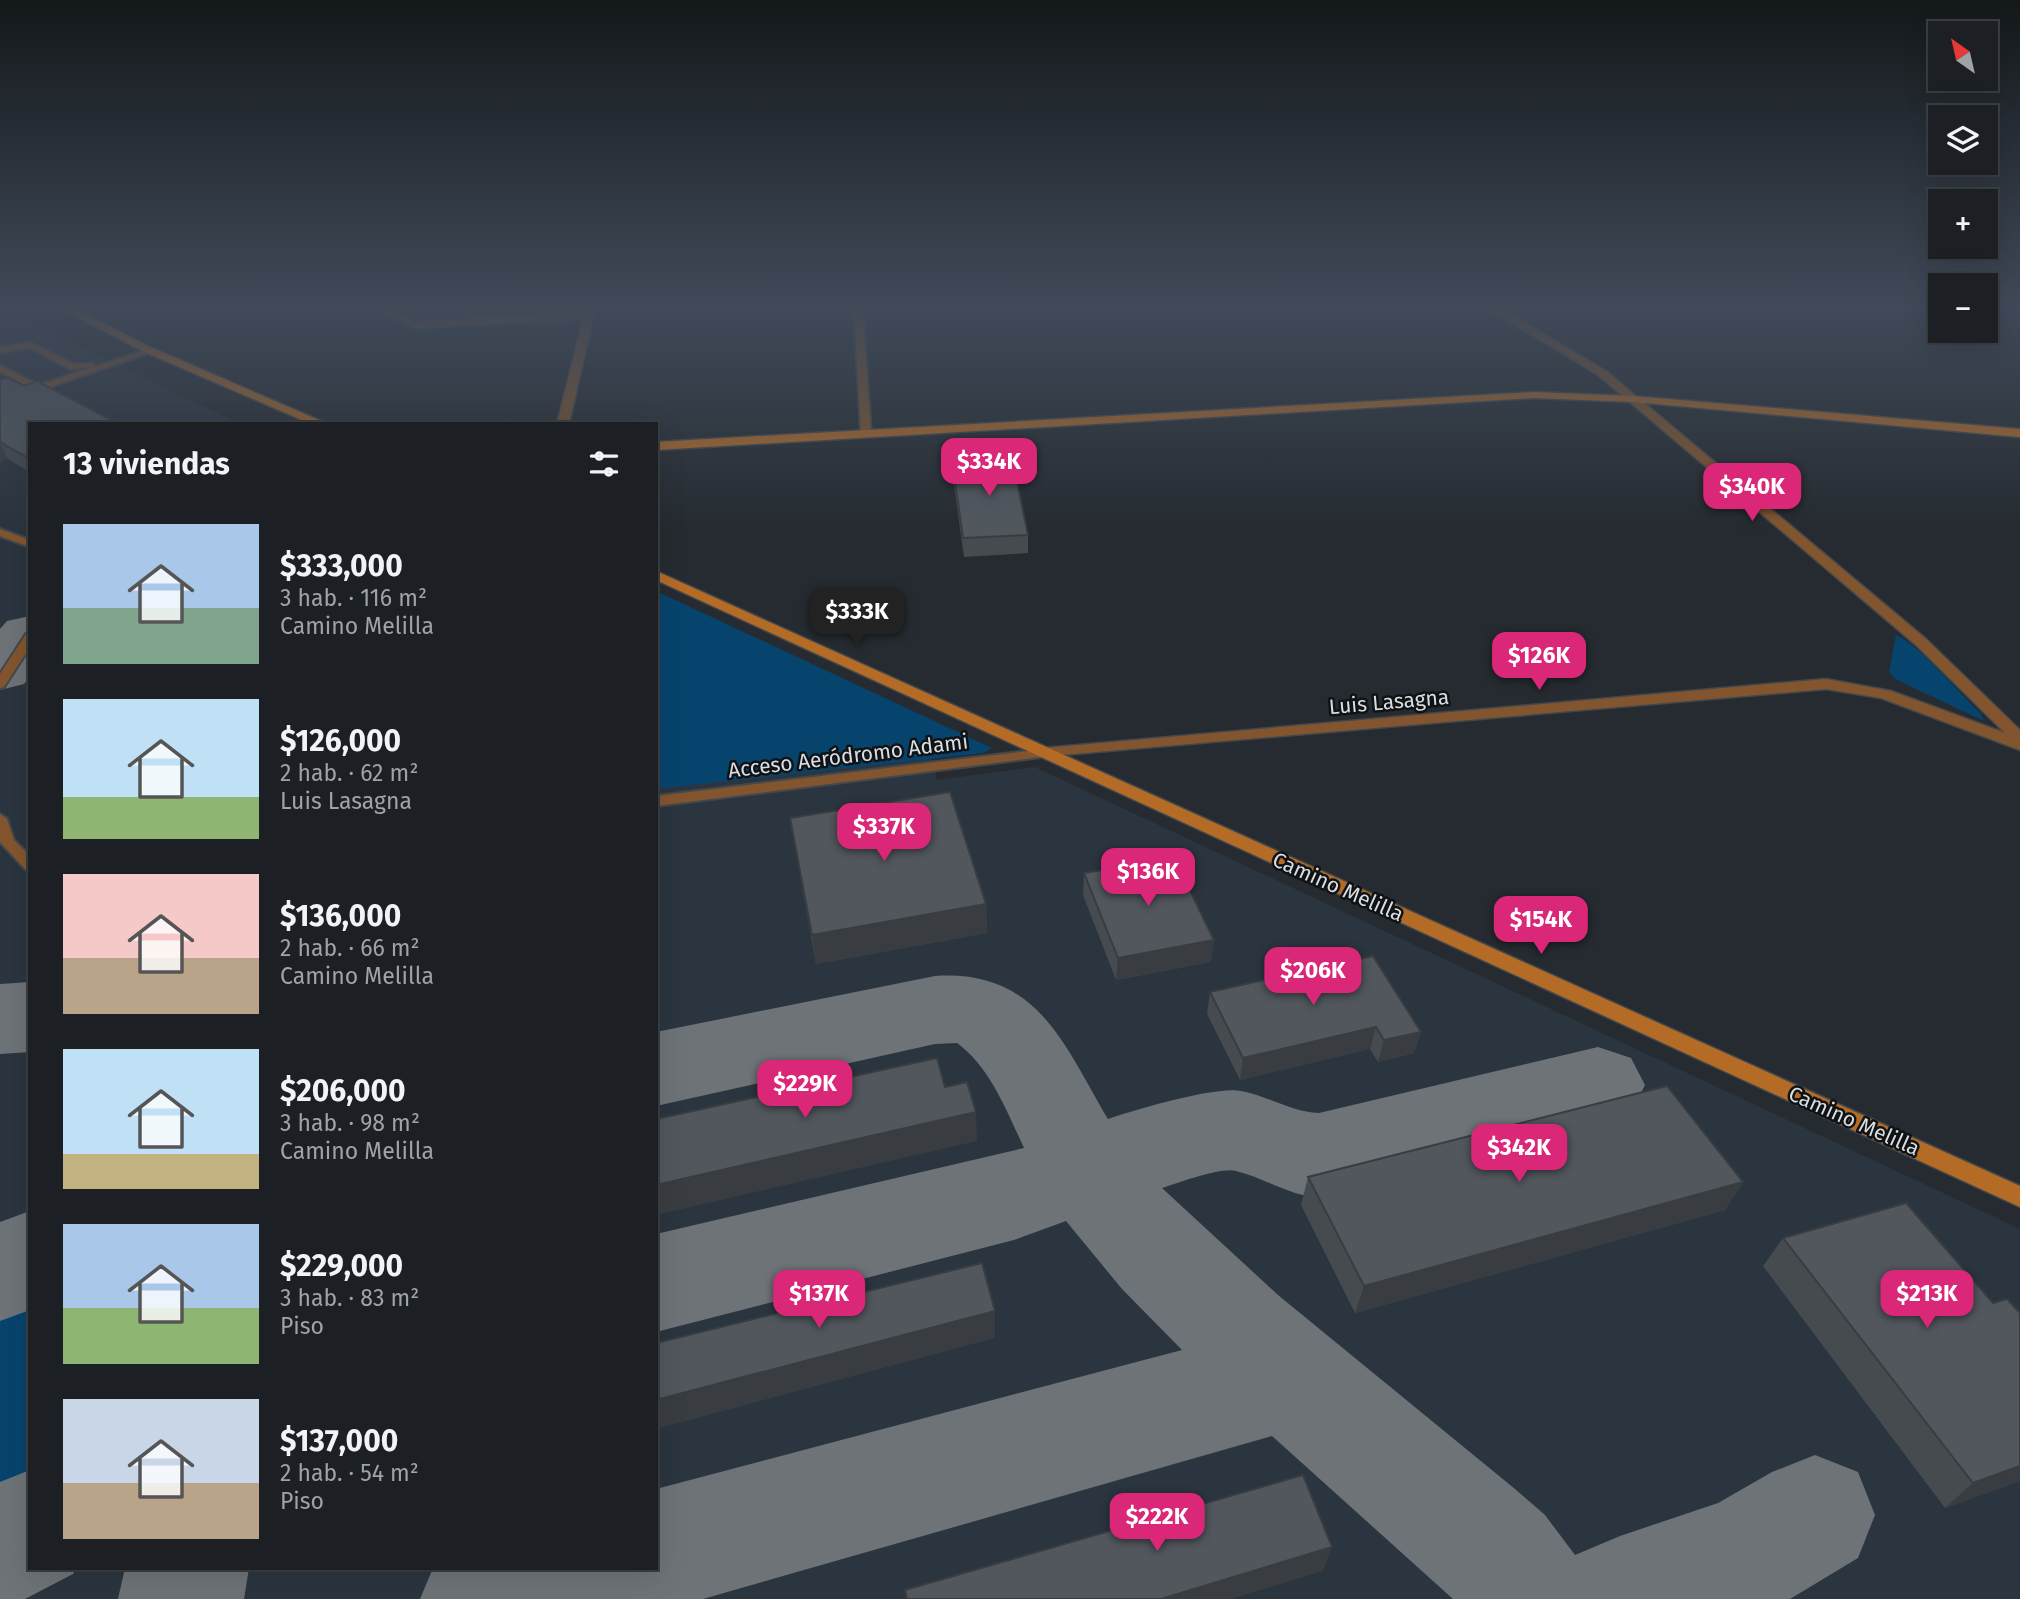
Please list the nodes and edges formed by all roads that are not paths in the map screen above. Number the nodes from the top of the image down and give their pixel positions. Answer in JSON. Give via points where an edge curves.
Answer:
{"nodes":[{"id":1,"x":22,"y":380,"type":"edge"},
{"id":2,"x":60,"y":380,"type":"edge"},
{"id":3,"x":219,"y":380,"type":"edge"},
{"id":4,"x":574,"y":380,"type":"edge"},
{"id":5,"x":863,"y":380,"type":"edge"},
{"id":6,"x":1608,"y":380,"type":"edge"},
{"id":7,"x":38,"y":388,"type":"junction"},
{"id":8,"x":0,"y":391,"type":"edge"},
{"id":9,"x":1633,"y":399,"type":"junction"},
{"id":10,"x":317,"y":422,"type":"edge"},
{"id":11,"x":563,"y":422,"type":"edge"},
{"id":12,"x":866,"y":433,"type":"junction"},
{"id":13,"x":2020,"y":433,"type":"edge"},
{"id":14,"x":658,"y":446,"type":"edge"},
{"id":15,"x":0,"y":532,"type":"edge"},
{"id":16,"x":28,"y":543,"type":"edge"},
{"id":17,"x":658,"y":576,"type":"edge"},
{"id":18,"x":28,"y":640,"type":"edge"},
{"id":19,"x":0,"y":684,"type":"edge"},
{"id":20,"x":2020,"y":739,"type":"edge"},
{"id":21,"x":2020,"y":745,"type":"edge"},
{"id":22,"x":1044,"y":753,"type":"junction"},
{"id":23,"x":658,"y":801,"type":"edge"},
{"id":24,"x":0,"y":819,"type":"edge"},
{"id":25,"x":28,"y":863,"type":"edge"},
{"id":26,"x":2020,"y":1196,"type":"edge"}],
"edges":[{"from":1,"to":7,"type":"lane"},
{"from":2,"to":7,"type":"lane"},
{"from":3,"to":10,"type":"street"},
{"from":4,"to":11,"type":"street"},
{"from":5,"to":12,"type":"lane"},
{"from":6,"to":9,"type":"street"},
{"from":7,"to":8,"type":"lane"},
{"from":9,"to":12,"type":"street","via":[[1497,396]]},
{"from":9,"to":13,"type":"street"},
{"from":9,"to":20,"type":"street","via":[[1921,642]]},
{"from":12,"to":14,"type":"street"},
{"from":15,"to":16,"type":"lane"},
{"from":17,"to":22,"type":"street","name":"Camino Melilla"},
{"from":18,"to":19,"type":"lane"},
{"from":21,"to":22,"type":"street","name":"Luis Lasagna","via":[[1885,694],[1826,684]]},
{"from":22,"to":23,"type":"lane","name":"Acceso Aeródromo Adami"},
{"from":22,"to":26,"type":"street","name":"Camino Melilla"},
{"from":24,"to":25,"type":"lane","via":[[7,842]]}]}
